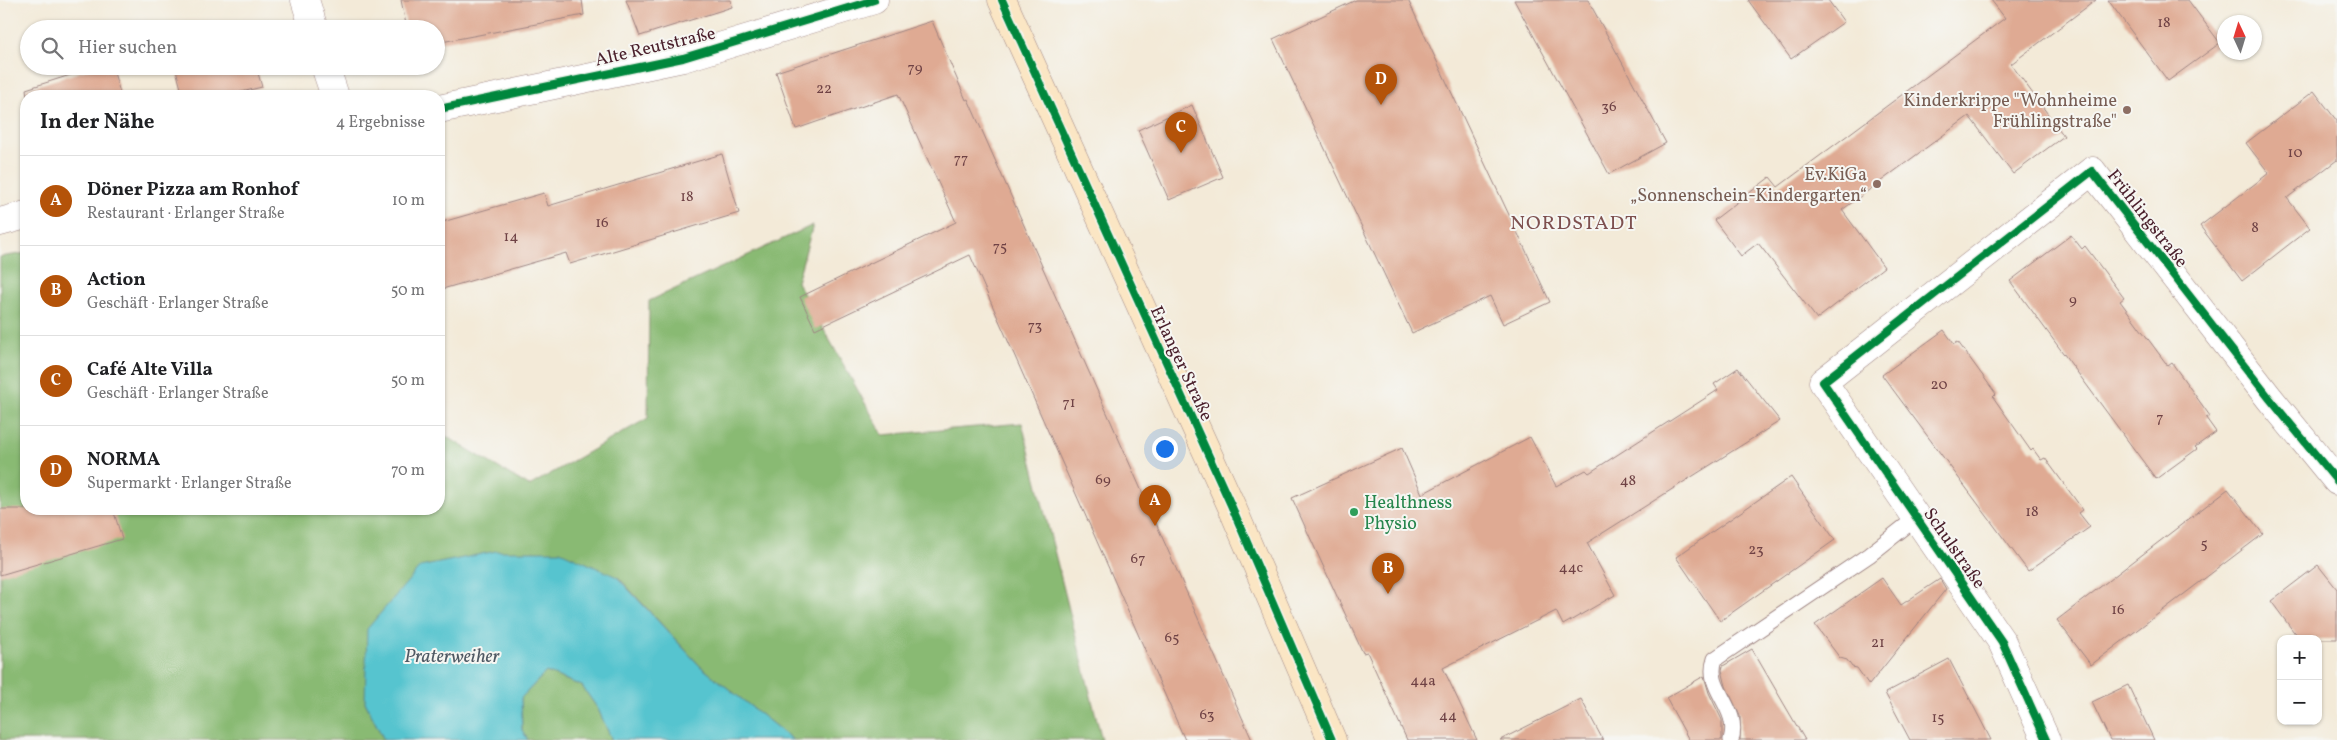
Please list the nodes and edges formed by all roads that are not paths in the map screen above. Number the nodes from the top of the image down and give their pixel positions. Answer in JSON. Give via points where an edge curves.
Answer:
{"nodes":[{"id":1,"x":305,"y":0,"type":"edge"},
{"id":2,"x":874,"y":0,"type":"edge"},
{"id":3,"x":1002,"y":0,"type":"edge"},
{"id":4,"x":311,"y":20,"type":"edge"},
{"id":5,"x":328,"y":75,"type":"edge"},
{"id":6,"x":332,"y":90,"type":"edge"},
{"id":7,"x":445,"y":108,"type":"edge"},
{"id":8,"x":20,"y":216,"type":"edge"},
{"id":9,"x":0,"y":222,"type":"edge"},
{"id":10,"x":1822,"y":382,"type":"joint"},
{"id":11,"x":2337,"y":481,"type":"edge"},
{"id":12,"x":1916,"y":518,"type":"junction"},
{"id":13,"x":1332,"y":740,"type":"edge"},
{"id":14,"x":1731,"y":740,"type":"edge"},
{"id":15,"x":2046,"y":740,"type":"edge"}],
"edges":[{"from":1,"to":4,"type":"street"},
{"from":2,"to":7,"type":"street","name":"Alte Reutstraße","via":[[682,58]]},
{"from":3,"to":13,"type":"main road","name":"Erlanger Straße","via":[[1231,505]]},
{"from":5,"to":6,"type":"street"},
{"from":8,"to":9,"type":"street"},
{"from":10,"to":11,"type":"street","name":"Frühlingstraße","via":[[2092,171]]},
{"from":10,"to":12,"type":"street","name":"Schulstraße"},
{"from":12,"to":14,"type":"lane","via":[[1869,555],[1715,659],[1711,675],[1734,720]]},
{"from":12,"to":15,"type":"street","name":"Schulstraße","via":[[2002,642]]}]}
